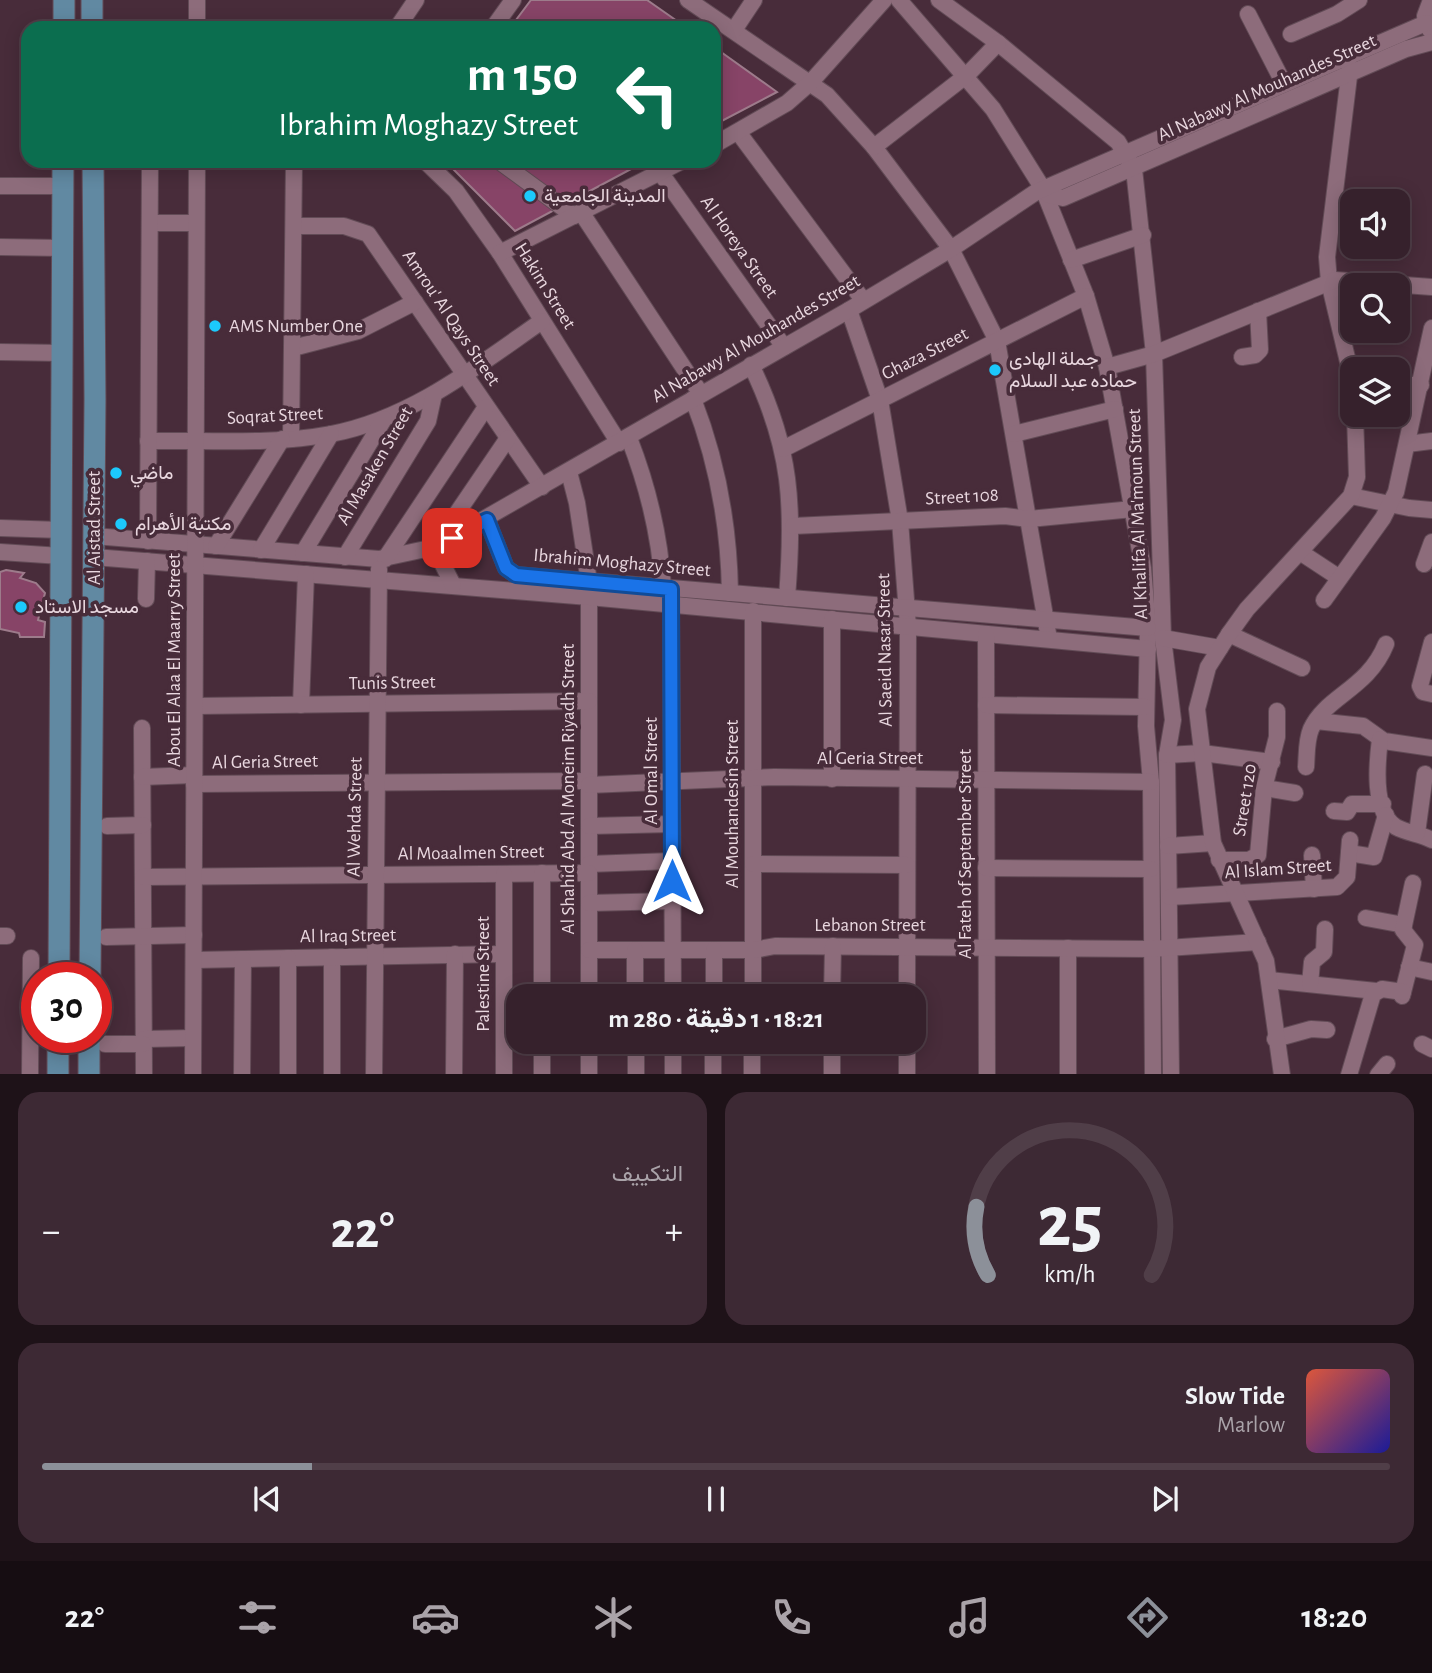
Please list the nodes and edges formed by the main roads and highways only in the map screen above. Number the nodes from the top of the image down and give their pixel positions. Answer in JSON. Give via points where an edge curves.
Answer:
{"nodes":[{"id":1,"x":64,"y":0,"type":"edge"},
{"id":2,"x":92,"y":0,"type":"edge"},
{"id":3,"x":64,"y":21,"type":"edge"},
{"id":4,"x":92,"y":21,"type":"edge"},
{"id":5,"x":63,"y":168,"type":"edge"},
{"id":6,"x":93,"y":168,"type":"edge"},
{"id":7,"x":92,"y":284,"type":"junction"},
{"id":8,"x":63,"y":286,"type":"junction"},
{"id":9,"x":95,"y":399,"type":"junction"},
{"id":10,"x":63,"y":405,"type":"junction"},
{"id":11,"x":92,"y":750,"type":"junction"},
{"id":12,"x":60,"y":752,"type":"junction"},
{"id":13,"x":91,"y":843,"type":"junction"},
{"id":14,"x":60,"y":851,"type":"junction"},
{"id":15,"x":59,"y":962,"type":"edge"},
{"id":16,"x":90,"y":962,"type":"edge"},
{"id":17,"x":58,"y":1053,"type":"edge"},
{"id":18,"x":94,"y":1053,"type":"edge"},
{"id":19,"x":58,"y":1074,"type":"edge"},
{"id":20,"x":89,"y":1074,"type":"edge"}],
"edges":[{"from":1,"to":3,"type":"main road"},
{"from":2,"to":4,"type":"main road"},
{"from":5,"to":8,"type":"main road","name":"Al Aistad Street"},
{"from":6,"to":7,"type":"main road","name":"Al Aistad Street"},
{"from":7,"to":8,"type":"main road","via":[[78,292]]},
{"from":7,"to":9,"type":"main road","name":"Al Aistad Street"},
{"from":8,"to":10,"type":"main road","name":"Al Aistad Street"},
{"from":9,"to":10,"type":"main road","via":[[86,391],[74,391]]},
{"from":9,"to":11,"type":"main road","name":"Al Aistad Street"},
{"from":10,"to":12,"type":"main road","name":"Al Aistad Street"},
{"from":11,"to":12,"type":"main road","via":[[76,758]]},
{"from":11,"to":13,"type":"main road","name":"Al Aistad Street"},
{"from":12,"to":14,"type":"main road","name":"Al Aistad Street"},
{"from":13,"to":14,"type":"main road","via":[[73,837]]},
{"from":13,"to":16,"type":"main road","name":"Al Aistad Street"},
{"from":14,"to":15,"type":"main road","name":"Al Aistad Street"},
{"from":17,"to":19,"type":"main road"},
{"from":18,"to":20,"type":"main road"}]}
